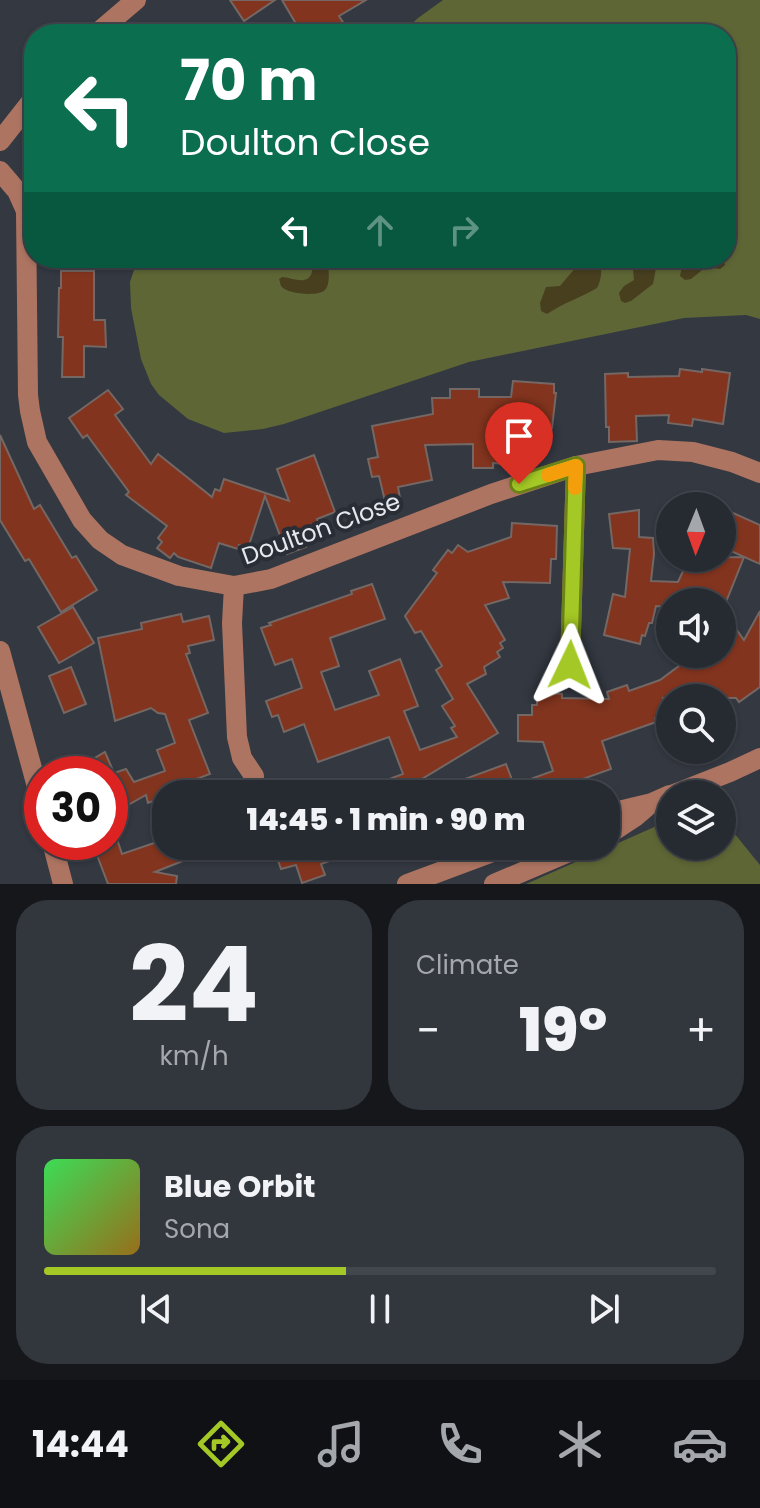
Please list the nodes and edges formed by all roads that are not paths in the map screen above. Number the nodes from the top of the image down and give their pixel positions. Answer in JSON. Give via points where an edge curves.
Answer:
{"nodes":[{"id":1,"x":136,"y":0,"type":"edge"},
{"id":2,"x":108,"y":24,"type":"edge"},
{"id":3,"x":24,"y":111,"type":"edge"},
{"id":4,"x":0,"y":141,"type":"edge"},
{"id":5,"x":0,"y":171,"type":"edge"},
{"id":6,"x":24,"y":207,"type":"edge"},
{"id":7,"x":27,"y":268,"type":"edge"},
{"id":8,"x":576,"y":466,"type":"junction"},
{"id":9,"x":760,"y":473,"type":"edge"},
{"id":10,"x":234,"y":586,"type":"junction"},
{"id":11,"x":0,"y":651,"type":"edge"},
{"id":12,"x":570,"y":665,"type":"dead end"},
{"id":13,"x":29,"y":756,"type":"edge"},
{"id":14,"x":760,"y":758,"type":"edge"},
{"id":15,"x":254,"y":776,"type":"dead end"},
{"id":16,"x":706,"y":780,"type":"edge"},
{"id":17,"x":656,"y":800,"type":"edge"},
{"id":18,"x":656,"y":803,"type":"edge"},
{"id":19,"x":620,"y":810,"type":"edge"},
{"id":20,"x":620,"y":827,"type":"edge"},
{"id":21,"x":57,"y":860,"type":"edge"},
{"id":22,"x":471,"y":860,"type":"edge"},
{"id":23,"x":550,"y":860,"type":"edge"},
{"id":24,"x":63,"y":884,"type":"edge"},
{"id":25,"x":407,"y":884,"type":"edge"},
{"id":26,"x":494,"y":884,"type":"edge"}],
"edges":[{"from":1,"to":2,"type":"street"},
{"from":3,"to":4,"type":"street"},
{"from":5,"to":6,"type":"street","name":"Doulton Close"},
{"from":7,"to":10,"type":"street","name":"Doulton Close","via":[[30,411],[37,442],[82,520],[122,555],[179,576]]},
{"from":8,"to":9,"type":"street","name":"Doulton Close","via":[[658,450],[693,452]]},
{"from":8,"to":10,"type":"street","name":"Doulton Close","via":[[271,579]]},
{"from":8,"to":12,"type":"street"},
{"from":10,"to":15,"type":"street","via":[[237,737]]},
{"from":11,"to":13,"type":"street"},
{"from":14,"to":16,"type":"street"},
{"from":17,"to":19,"type":"street"},
{"from":18,"to":20,"type":"street"},
{"from":21,"to":24,"type":"street"},
{"from":22,"to":25,"type":"street"},
{"from":23,"to":26,"type":"street"}]}
